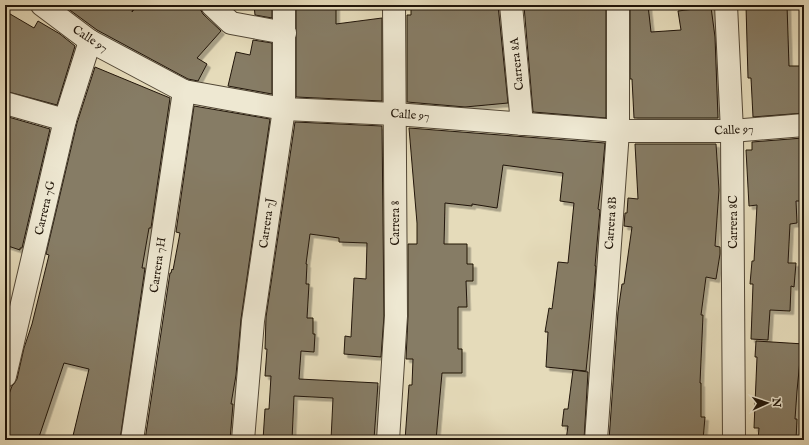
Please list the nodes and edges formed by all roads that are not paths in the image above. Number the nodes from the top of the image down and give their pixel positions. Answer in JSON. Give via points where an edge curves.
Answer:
{"nodes":[{"id":1,"x":42,"y":5,"type":"edge"},
{"id":2,"x":212,"y":5,"type":"edge"},
{"id":3,"x":284,"y":5,"type":"edge"},
{"id":4,"x":394,"y":5,"type":"edge"},
{"id":5,"x":511,"y":5,"type":"edge"},
{"id":6,"x":618,"y":5,"type":"edge"},
{"id":7,"x":726,"y":5,"type":"edge"},
{"id":8,"x":285,"y":33,"type":"junction"},
{"id":9,"x":90,"y":42,"type":"junction"},
{"id":10,"x":184,"y":91,"type":"junction"},
{"id":11,"x":5,"y":103,"type":"edge"},
{"id":12,"x":284,"y":109,"type":"junction"},
{"id":13,"x":395,"y":114,"type":"junction"},
{"id":14,"x":65,"y":120,"type":"junction"},
{"id":15,"x":522,"y":124,"type":"junction"},
{"id":16,"x":804,"y":125,"type":"edge"},
{"id":17,"x":618,"y":131,"type":"junction"},
{"id":18,"x":732,"y":131,"type":"junction"},
{"id":19,"x":5,"y":376,"type":"edge"},
{"id":20,"x":132,"y":440,"type":"edge"},
{"id":21,"x":243,"y":440,"type":"edge"},
{"id":22,"x":388,"y":440,"type":"edge"},
{"id":23,"x":596,"y":440,"type":"edge"},
{"id":24,"x":734,"y":440,"type":"edge"}],
"edges":[{"from":1,"to":9,"type":"street","name":"Calle 97"},
{"from":2,"to":8,"type":"street","via":[[231,22]]},
{"from":3,"to":8,"type":"street","name":"Carrera 7J"},
{"from":4,"to":13,"type":"street","name":"Carrera 8"},
{"from":5,"to":15,"type":"street","name":"Carrera 8A"},
{"from":6,"to":17,"type":"street","name":"Carrera 8B"},
{"from":7,"to":18,"type":"street","name":"Carrera 8C"},
{"from":8,"to":12,"type":"street","name":"Carrera 7J"},
{"from":9,"to":10,"type":"street","name":"Calle 97"},
{"from":9,"to":14,"type":"street","name":"Carrera 7G"},
{"from":10,"to":12,"type":"street","name":"Calle 97"},
{"from":10,"to":20,"type":"street","name":"Carrera 7H"},
{"from":11,"to":14,"type":"street"},
{"from":12,"to":13,"type":"street","name":"Calle 97"},
{"from":12,"to":21,"type":"street","name":"Carrera 7J","via":[[253,320]]},
{"from":13,"to":15,"type":"street","name":"Calle 97"},
{"from":13,"to":22,"type":"street","name":"Carrera 8","via":[[396,316]]},
{"from":14,"to":19,"type":"street","name":"Carrera 7G"},
{"from":15,"to":17,"type":"street","name":"Calle 97"},
{"from":16,"to":18,"type":"street","name":"Calle 97"},
{"from":17,"to":18,"type":"street","name":"Calle 97"},
{"from":17,"to":23,"type":"street","name":"Carrera 8B"},
{"from":18,"to":24,"type":"street","name":"Carrera 8C"}]}
